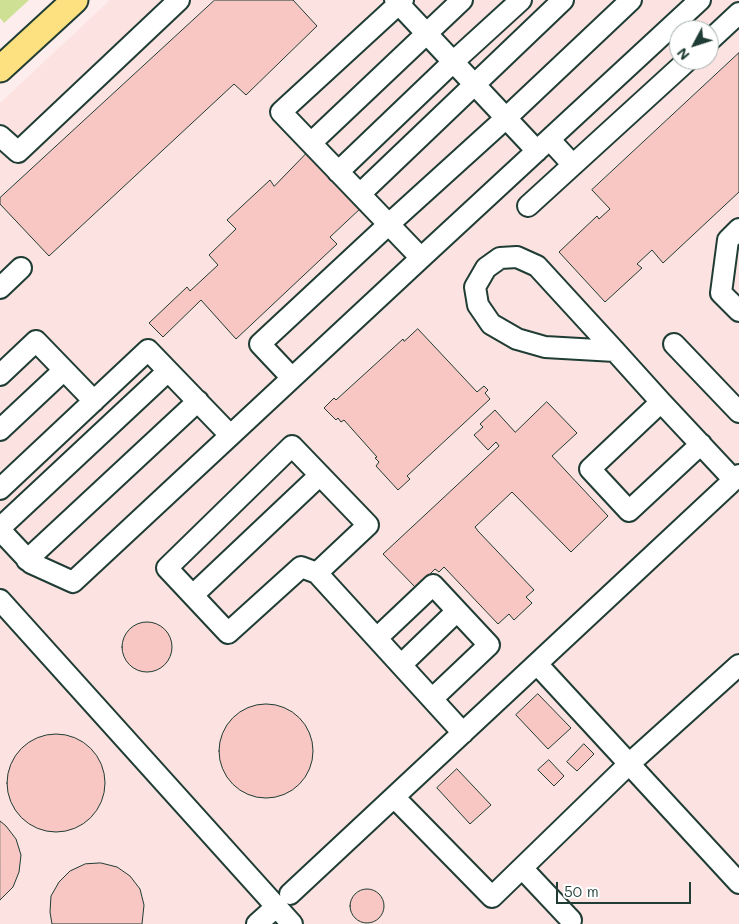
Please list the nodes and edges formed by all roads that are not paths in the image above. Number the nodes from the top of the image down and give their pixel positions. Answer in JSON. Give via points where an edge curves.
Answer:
{"nodes":[{"id":1,"x":75,"y":0,"type":"edge"},
{"id":2,"x":179,"y":0,"type":"edge"},
{"id":3,"x":462,"y":0,"type":"edge"},
{"id":4,"x":521,"y":0,"type":"edge"},
{"id":5,"x":631,"y":0,"type":"edge"},
{"id":6,"x":700,"y":0,"type":"edge"},
{"id":7,"x":399,"y":1,"type":"edge"},
{"id":8,"x":560,"y":1,"type":"edge"},
{"id":9,"x":739,"y":13,"type":"edge"},
{"id":10,"x":719,"y":32,"type":"edge"},
{"id":11,"x":426,"y":34,"type":"junction"},
{"id":12,"x":453,"y":62,"type":"junction"},
{"id":13,"x":2,"y":64,"type":"edge"},
{"id":14,"x":677,"y":70,"type":"edge"},
{"id":15,"x":475,"y":85,"type":"junction"},
{"id":16,"x":506,"y":118,"type":"junction"},
{"id":17,"x":0,"y":136,"type":"edge"},
{"id":18,"x":311,"y":143,"type":"junction"},
{"id":19,"x":544,"y":145,"type":"junction"},
{"id":20,"x":573,"y":165,"type":"junction"},
{"id":21,"x":338,"y":172,"type":"junction"},
{"id":22,"x":360,"y":194,"type":"junction"},
{"id":23,"x":528,"y":206,"type":"dead end"},
{"id":24,"x":389,"y":224,"type":"junction"},
{"id":25,"x":739,"y":230,"type":"edge"},
{"id":26,"x":421,"y":258,"type":"junction"},
{"id":27,"x":21,"y":268,"type":"dead end"},
{"id":28,"x":0,"y":288,"type":"edge"},
{"id":29,"x":739,"y":311,"type":"edge"},
{"id":30,"x":674,"y":344,"type":"dead end"},
{"id":31,"x":615,"y":351,"type":"junction"},
{"id":32,"x":64,"y":370,"type":"junction"},
{"id":33,"x":168,"y":371,"type":"junction"},
{"id":34,"x":0,"y":375,"type":"edge"},
{"id":35,"x":292,"y":378,"type":"junction"},
{"id":36,"x":94,"y":401,"type":"junction"},
{"id":37,"x":198,"y":401,"type":"junction"},
{"id":38,"x":661,"y":402,"type":"junction"},
{"id":39,"x":739,"y":412,"type":"edge"},
{"id":40,"x":0,"y":430,"type":"edge"},
{"id":41,"x":230,"y":435,"type":"junction"},
{"id":42,"x":700,"y":444,"type":"junction"},
{"id":43,"x":320,"y":476,"type":"junction"},
{"id":44,"x":736,"y":478,"type":"edge"},
{"id":45,"x":0,"y":489,"type":"edge"},
{"id":46,"x":0,"y":529,"type":"edge"},
{"id":47,"x":27,"y":560,"type":"junction"},
{"id":48,"x":317,"y":573,"type":"junction"},
{"id":49,"x":193,"y":595,"type":"junction"},
{"id":50,"x":0,"y":600,"type":"edge"},
{"id":51,"x":457,"y":611,"type":"junction"},
{"id":52,"x":377,"y":638,"type":"junction"},
{"id":53,"x":536,"y":664,"type":"junction"},
{"id":54,"x":401,"y":665,"type":"junction"},
{"id":55,"x":739,"y":665,"type":"edge"},
{"id":56,"x":432,"y":699,"type":"junction"},
{"id":57,"x":463,"y":733,"type":"junction"},
{"id":58,"x":629,"y":764,"type":"junction"},
{"id":59,"x":394,"y":797,"type":"junction"},
{"id":60,"x":522,"y":868,"type":"junction"},
{"id":61,"x":739,"y":883,"type":"edge"},
{"id":62,"x":283,"y":900,"type":"junction"},
{"id":63,"x":571,"y":920,"type":"dead end"},
{"id":64,"x":257,"y":924,"type":"edge"},
{"id":65,"x":292,"y":924,"type":"edge"}],
"edges":[{"from":1,"to":13,"type":"main road"},
{"from":2,"to":17,"type":"lane","via":[[18,152]]},
{"from":3,"to":11,"type":"lane"},
{"from":4,"to":12,"type":"lane"},
{"from":5,"to":16,"type":"lane"},
{"from":6,"to":19,"type":"lane"},
{"from":7,"to":11,"type":"lane"},
{"from":7,"to":18,"type":"lane","via":[[282,112]]},
{"from":8,"to":15,"type":"lane"},
{"from":9,"to":10,"type":"lane"},
{"from":11,"to":12,"type":"lane"},
{"from":11,"to":18,"type":"lane"},
{"from":12,"to":15,"type":"lane"},
{"from":12,"to":21,"type":"lane"},
{"from":14,"to":20,"type":"lane"},
{"from":15,"to":16,"type":"lane"},
{"from":15,"to":22,"type":"lane"},
{"from":16,"to":19,"type":"lane"},
{"from":16,"to":24,"type":"lane"},
{"from":18,"to":21,"type":"lane"},
{"from":19,"to":20,"type":"lane"},
{"from":19,"to":26,"type":"lane"},
{"from":20,"to":23,"type":"lane"},
{"from":21,"to":22,"type":"lane"},
{"from":22,"to":24,"type":"lane"},
{"from":24,"to":26,"type":"lane"},
{"from":24,"to":35,"type":"lane","via":[[260,344]]},
{"from":25,"to":29,"type":"lane","via":[[728,240],[721,293]]},
{"from":26,"to":35,"type":"lane"},
{"from":27,"to":28,"type":"lane"},
{"from":30,"to":39,"type":"lane"},
{"from":31,"to":31,"type":"lane","via":[[537,266],[517,257],[500,258],[486,268],[475,287],[478,305],[492,324],[517,339],[545,347]]},
{"from":31,"to":38,"type":"lane"},
{"from":32,"to":34,"type":"lane","via":[[36,341]]},
{"from":32,"to":36,"type":"lane"},
{"from":32,"to":40,"type":"lane"},
{"from":33,"to":36,"type":"lane","via":[[148,350]]},
{"from":33,"to":37,"type":"lane"},
{"from":33,"to":46,"type":"lane"},
{"from":35,"to":41,"type":"lane"},
{"from":36,"to":45,"type":"lane"},
{"from":37,"to":41,"type":"lane"},
{"from":37,"to":47,"type":"lane"},
{"from":38,"to":42,"type":"lane"},
{"from":38,"to":42,"type":"lane","via":[[590,469],[629,511]]},
{"from":41,"to":47,"type":"lane","via":[[73,582]]},
{"from":42,"to":44,"type":"lane"},
{"from":43,"to":48,"type":"lane","via":[[368,525]]},
{"from":43,"to":49,"type":"lane"},
{"from":43,"to":49,"type":"lane","via":[[292,446],[167,568]]},
{"from":44,"to":53,"type":"lane"},
{"from":46,"to":47,"type":"lane"},
{"from":48,"to":49,"type":"lane","via":[[301,568],[228,633]]},
{"from":48,"to":52,"type":"lane"},
{"from":50,"to":62,"type":"lane"},
{"from":51,"to":52,"type":"lane","via":[[433,585]]},
{"from":51,"to":54,"type":"lane"},
{"from":51,"to":56,"type":"lane","via":[[489,644]]},
{"from":52,"to":54,"type":"lane"},
{"from":53,"to":57,"type":"lane"},
{"from":53,"to":58,"type":"lane"},
{"from":54,"to":56,"type":"lane"},
{"from":55,"to":58,"type":"lane"},
{"from":56,"to":57,"type":"lane"},
{"from":57,"to":59,"type":"lane"},
{"from":58,"to":60,"type":"lane"},
{"from":58,"to":61,"type":"lane"},
{"from":59,"to":60,"type":"lane","via":[[492,897]]},
{"from":59,"to":62,"type":"lane"},
{"from":60,"to":63,"type":"lane"},
{"from":62,"to":64,"type":"lane"},
{"from":62,"to":65,"type":"lane"}]}
